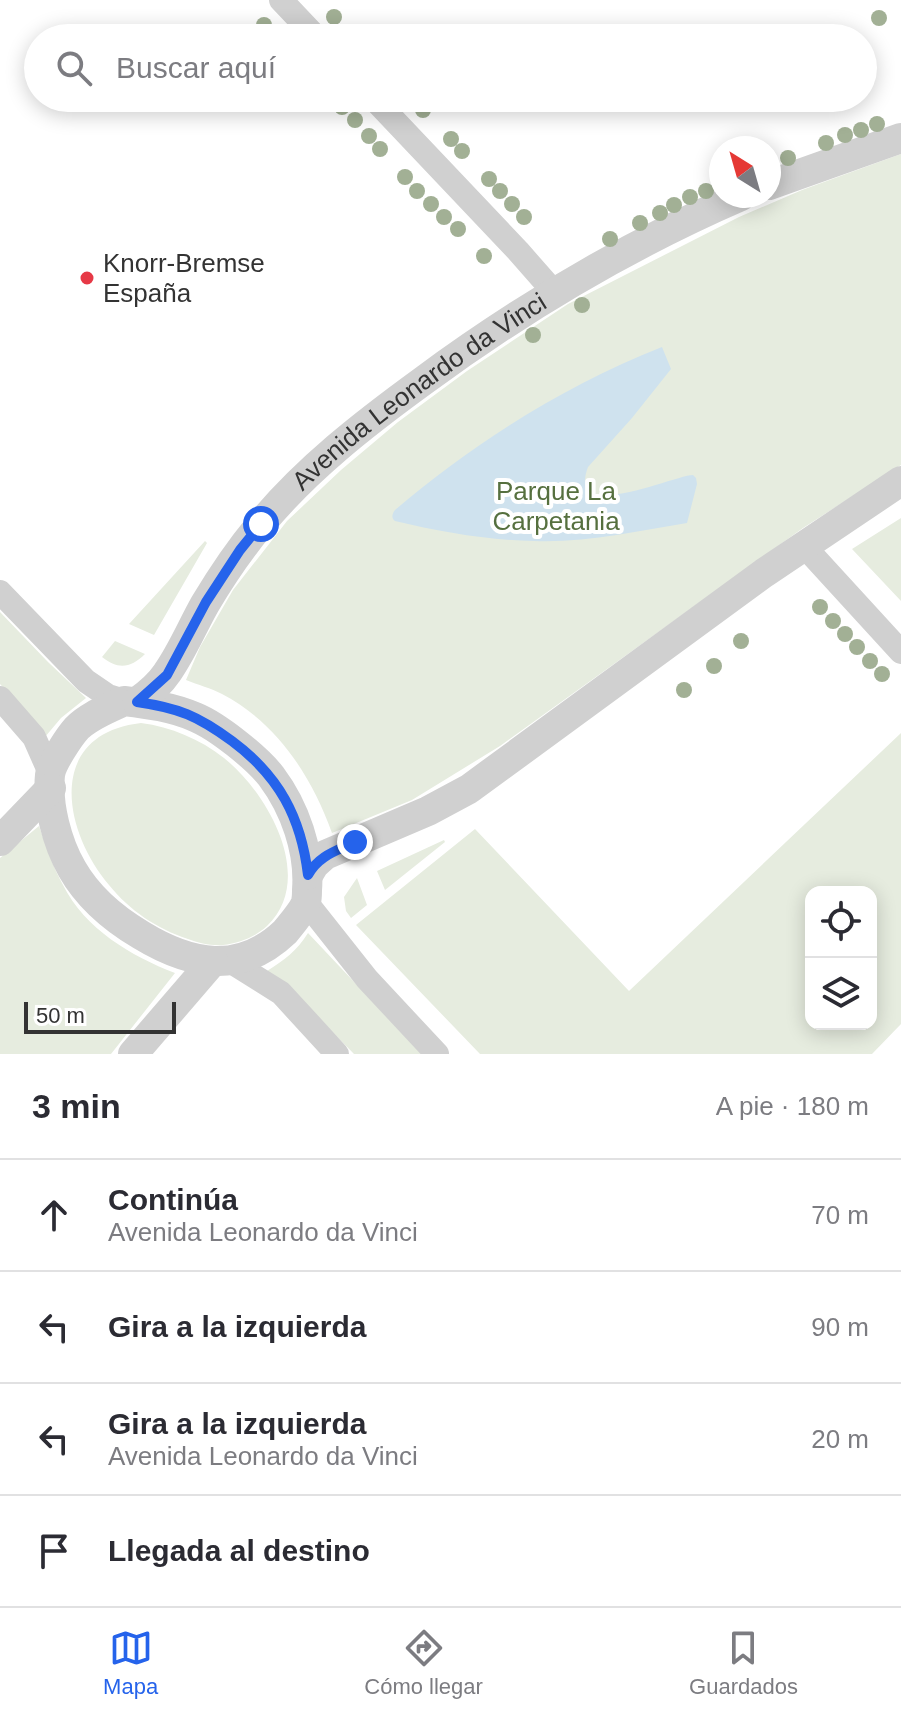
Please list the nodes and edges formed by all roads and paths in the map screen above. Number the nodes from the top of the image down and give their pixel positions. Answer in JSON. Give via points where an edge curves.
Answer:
{"nodes":[{"id":1,"x":281,"y":0,"type":"edge"},
{"id":2,"x":304,"y":24,"type":"edge"},
{"id":3,"x":386,"y":112,"type":"edge"},
{"id":4,"x":901,"y":138,"type":"edge"},
{"id":5,"x":781,"y":181,"type":"edge"},
{"id":6,"x":714,"y":208,"type":"edge"},
{"id":7,"x":554,"y":292,"type":"junction"},
{"id":8,"x":901,"y":481,"type":"edge"},
{"id":9,"x":804,"y":546,"type":"junction"},
{"id":10,"x":0,"y":592,"type":"edge"},
{"id":11,"x":901,"y":652,"type":"edge"},
{"id":12,"x":0,"y":698,"type":"edge"},
{"id":13,"x":130,"y":702,"type":"junction"},
{"id":14,"x":50,"y":780,"type":"junction"},
{"id":15,"x":0,"y":841,"type":"edge"},
{"id":16,"x":307,"y":889,"type":"junction"},
{"id":17,"x":221,"y":961,"type":"junction"},
{"id":18,"x":133,"y":1054,"type":"edge"},
{"id":19,"x":337,"y":1054,"type":"edge"},
{"id":20,"x":437,"y":1054,"type":"edge"}],
"edges":[{"from":1,"to":2,"type":"street"},
{"from":3,"to":7,"type":"street"},
{"from":4,"to":5,"type":"street"},
{"from":6,"to":7,"type":"street","name":"Avenida Leonardo da Vinci"},
{"from":7,"to":13,"type":"street","name":"Avenida Leonardo da Vinci","via":[[393,402],[293,487],[240,550],[167,675]]},
{"from":8,"to":9,"type":"street"},
{"from":9,"to":11,"type":"street"},
{"from":9,"to":16,"type":"street","via":[[469,789],[325,855],[314,865]]},
{"from":10,"to":13,"type":"street","via":[[86,681],[108,696]]},
{"from":12,"to":14,"type":"street","via":[[34,737]]},
{"from":13,"to":14,"type":"street","via":[[77,728]]},
{"from":13,"to":16,"type":"street","via":[[197,717],[271,777],[292,811],[305,848]]},
{"from":14,"to":15,"type":"street"},
{"from":14,"to":17,"type":"street","via":[[61,846],[96,901],[164,949],[199,961]]},
{"from":16,"to":17,"type":"street","via":[[286,930],[259,952]]},
{"from":16,"to":20,"type":"street","via":[[367,979]]},
{"from":17,"to":18,"type":"street"},
{"from":17,"to":19,"type":"street","via":[[281,993]]}]}
